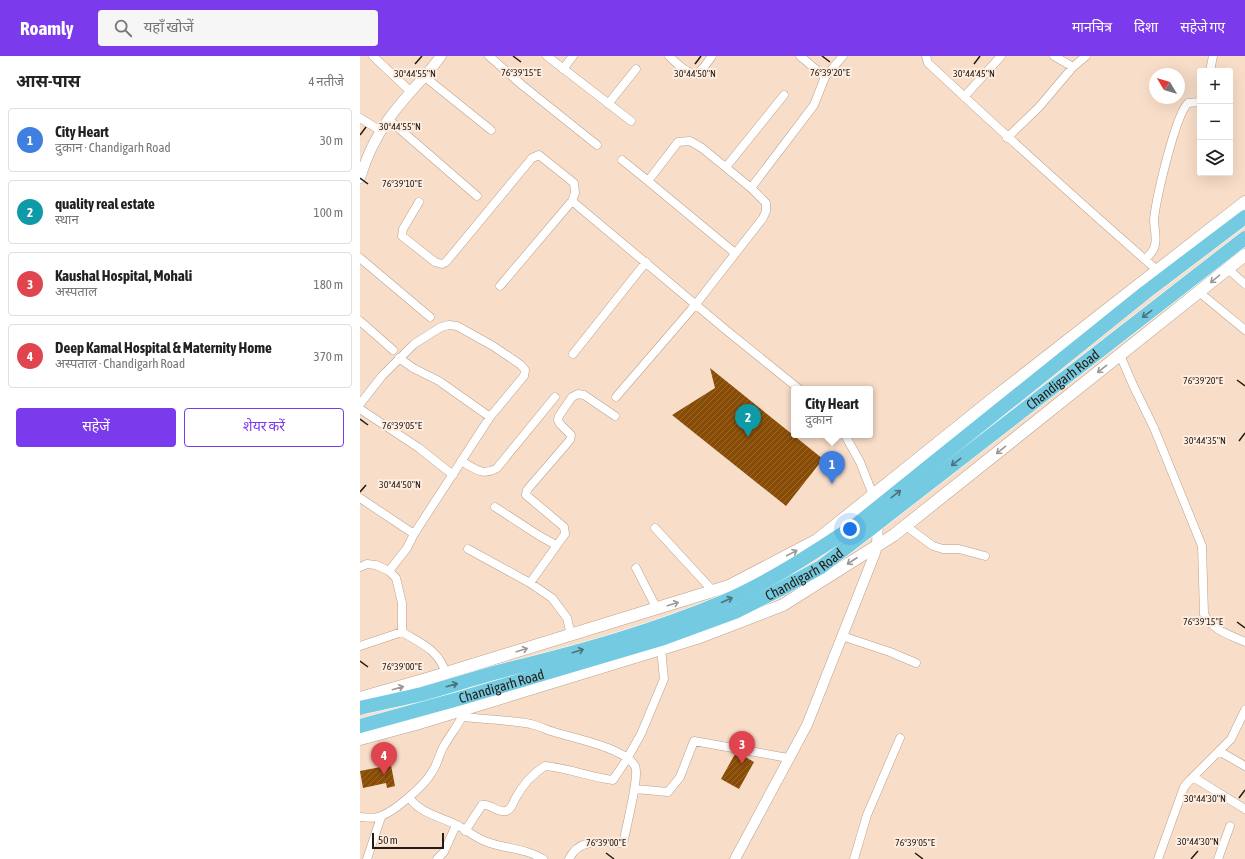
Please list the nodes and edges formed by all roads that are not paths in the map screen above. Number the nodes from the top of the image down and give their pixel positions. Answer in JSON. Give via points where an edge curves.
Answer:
{"nodes":[{"id":1,"x":373,"y":56,"type":"edge"},
{"id":2,"x":441,"y":56,"type":"edge"},
{"id":3,"x":490,"y":56,"type":"edge"},
{"id":4,"x":547,"y":56,"type":"edge"},
{"id":5,"x":573,"y":56,"type":"edge"},
{"id":6,"x":669,"y":56,"type":"edge"},
{"id":7,"x":712,"y":56,"type":"edge"},
{"id":8,"x":800,"y":56,"type":"edge"},
{"id":9,"x":843,"y":56,"type":"edge"},
{"id":10,"x":926,"y":56,"type":"edge"},
{"id":11,"x":1001,"y":56,"type":"edge"},
{"id":12,"x":1054,"y":56,"type":"edge"},
{"id":13,"x":1086,"y":56,"type":"edge"},
{"id":14,"x":1213,"y":56,"type":"edge"},
{"id":15,"x":1073,"y":67,"type":"junction"},
{"id":16,"x":1211,"y":68,"type":"edge"},
{"id":17,"x":563,"y":69,"type":"junction"},
{"id":18,"x":636,"y":69,"type":"dead end"},
{"id":19,"x":825,"y":76,"type":"junction"},
{"id":20,"x":425,"y":77,"type":"junction"},
{"id":21,"x":411,"y":92,"type":"junction"},
{"id":22,"x":784,"y":95,"type":"dead end"},
{"id":23,"x":964,"y":97,"type":"junction"},
{"id":24,"x":1197,"y":102,"type":"edge"},
{"id":25,"x":608,"y":104,"type":"junction"},
{"id":26,"x":360,"y":118,"type":"edge"},
{"id":27,"x":388,"y":119,"type":"junction"},
{"id":28,"x":630,"y":121,"type":"dead end"},
{"id":29,"x":491,"y":130,"type":"dead end"},
{"id":30,"x":381,"y":131,"type":"junction"},
{"id":31,"x":1007,"y":138,"type":"junction"},
{"id":32,"x":596,"y":145,"type":"dead end"},
{"id":33,"x":622,"y":160,"type":"dead end"},
{"id":34,"x":726,"y":167,"type":"junction"},
{"id":35,"x":360,"y":178,"type":"edge"},
{"id":36,"x":648,"y":180,"type":"junction"},
{"id":37,"x":751,"y":188,"type":"junction"},
{"id":38,"x":477,"y":196,"type":"dead end"},
{"id":39,"x":572,"y":201,"type":"junction"},
{"id":40,"x":419,"y":202,"type":"dead end"},
{"id":41,"x":1245,"y":202,"type":"edge"},
{"id":42,"x":1245,"y":217,"type":"edge"},
{"id":43,"x":1245,"y":238,"type":"edge"},
{"id":44,"x":736,"y":253,"type":"junction"},
{"id":45,"x":1245,"y":255,"type":"edge"},
{"id":46,"x":360,"y":258,"type":"edge"},
{"id":47,"x":1145,"y":259,"type":"junction"},
{"id":48,"x":646,"y":262,"type":"junction"},
{"id":49,"x":1228,"y":269,"type":"junction"},
{"id":50,"x":1157,"y":270,"type":"junction"},
{"id":51,"x":1245,"y":284,"type":"edge"},
{"id":52,"x":500,"y":286,"type":"dead end"},
{"id":53,"x":1199,"y":292,"type":"junction"},
{"id":54,"x":696,"y":304,"type":"junction"},
{"id":55,"x":430,"y":317,"type":"dead end"},
{"id":56,"x":360,"y":322,"type":"edge"},
{"id":57,"x":1245,"y":330,"type":"edge"},
{"id":58,"x":393,"y":350,"type":"dead end"},
{"id":59,"x":573,"y":354,"type":"dead end"},
{"id":60,"x":1120,"y":355,"type":"junction"},
{"id":61,"x":399,"y":358,"type":"junction"},
{"id":62,"x":795,"y":386,"type":"edge"},
{"id":63,"x":555,"y":397,"type":"dead end"},
{"id":64,"x":616,"y":397,"type":"dead end"},
{"id":65,"x":360,"y":404,"type":"edge"},
{"id":66,"x":360,"y":409,"type":"edge"},
{"id":67,"x":616,"y":416,"type":"dead end"},
{"id":68,"x":490,"y":417,"type":"junction"},
{"id":69,"x":847,"y":438,"type":"edge"},
{"id":70,"x":460,"y":461,"type":"junction"},
{"id":71,"x":453,"y":475,"type":"junction"},
{"id":72,"x":874,"y":495,"type":"junction"},
{"id":73,"x":360,"y":498,"type":"edge"},
{"id":74,"x":495,"y":507,"type":"dead end"},
{"id":75,"x":906,"y":526,"type":"junction"},
{"id":76,"x":655,"y":528,"type":"dead end"},
{"id":77,"x":414,"y":534,"type":"junction"},
{"id":78,"x":556,"y":545,"type":"junction"},
{"id":79,"x":877,"y":545,"type":"junction"},
{"id":80,"x":468,"y":549,"type":"dead end"},
{"id":81,"x":985,"y":556,"type":"dead end"},
{"id":82,"x":360,"y":567,"type":"edge"},
{"id":83,"x":636,"y":568,"type":"dead end"},
{"id":84,"x":389,"y":571,"type":"junction"},
{"id":85,"x":530,"y":583,"type":"junction"},
{"id":86,"x":713,"y":591,"type":"junction"},
{"id":87,"x":657,"y":609,"type":"junction"},
{"id":88,"x":402,"y":632,"type":"junction"},
{"id":89,"x":571,"y":635,"type":"junction"},
{"id":90,"x":842,"y":636,"type":"junction"},
{"id":91,"x":1245,"y":642,"type":"edge"},
{"id":92,"x":360,"y":646,"type":"edge"},
{"id":93,"x":661,"y":649,"type":"junction"},
{"id":94,"x":916,"y":663,"type":"dead end"},
{"id":95,"x":446,"y":674,"type":"junction"},
{"id":96,"x":360,"y":698,"type":"edge"},
{"id":97,"x":360,"y":708,"type":"edge"},
{"id":98,"x":1245,"y":710,"type":"edge"},
{"id":99,"x":464,"y":713,"type":"junction"},
{"id":100,"x":1243,"y":720,"type":"edge"},
{"id":101,"x":360,"y":726,"type":"edge"},
{"id":102,"x":900,"y":738,"type":"dead end"},
{"id":103,"x":360,"y":739,"type":"edge"},
{"id":104,"x":1219,"y":751,"type":"junction"},
{"id":105,"x":788,"y":758,"type":"junction"},
{"id":106,"x":627,"y":759,"type":"junction"},
{"id":107,"x":1245,"y":766,"type":"edge"},
{"id":108,"x":1193,"y":777,"type":"junction"},
{"id":109,"x":634,"y":789,"type":"junction"},
{"id":110,"x":409,"y":796,"type":"junction"},
{"id":111,"x":1245,"y":809,"type":"edge"},
{"id":112,"x":360,"y":817,"type":"edge"},
{"id":113,"x":381,"y":817,"type":"junction"},
{"id":114,"x":456,"y":825,"type":"junction"},
{"id":115,"x":1230,"y":826,"type":"dead end"},
{"id":116,"x":465,"y":831,"type":"junction"},
{"id":117,"x":367,"y":859,"type":"edge"},
{"id":118,"x":437,"y":859,"type":"edge"},
{"id":119,"x":543,"y":859,"type":"edge"},
{"id":120,"x":568,"y":859,"type":"edge"},
{"id":121,"x":735,"y":859,"type":"edge"},
{"id":122,"x":854,"y":859,"type":"edge"},
{"id":123,"x":1158,"y":859,"type":"edge"},
{"id":124,"x":1218,"y":859,"type":"edge"}],
"edges":[{"from":1,"to":21,"type":"street"},
{"from":2,"to":20,"type":"street"},
{"from":3,"to":32,"type":"street"},
{"from":4,"to":17,"type":"street"},
{"from":5,"to":17,"type":"street"},
{"from":6,"to":7,"type":"street","via":[[693,74],[698,74]]},
{"from":8,"to":19,"type":"street"},
{"from":9,"to":19,"type":"street"},
{"from":10,"to":23,"type":"street","via":[[928,63]]},
{"from":11,"to":23,"type":"street"},
{"from":12,"to":15,"type":"street"},
{"from":13,"to":15,"type":"street"},
{"from":14,"to":16,"type":"street"},
{"from":15,"to":31,"type":"street","via":[[1039,107]]},
{"from":17,"to":25,"type":"street"},
{"from":18,"to":25,"type":"street"},
{"from":19,"to":37,"type":"street","via":[[814,105]]},
{"from":20,"to":21,"type":"street"},
{"from":20,"to":29,"type":"street"},
{"from":21,"to":27,"type":"street"},
{"from":22,"to":34,"type":"street"},
{"from":23,"to":31,"type":"street"},
{"from":24,"to":47,"type":"street","via":[[1188,103],[1179,120],[1162,179],[1154,220],[1156,244]]},
{"from":25,"to":28,"type":"street"},
{"from":26,"to":30,"type":"street"},
{"from":27,"to":30,"type":"street"},
{"from":27,"to":38,"type":"street"},
{"from":30,"to":35,"type":"street"},
{"from":31,"to":47,"type":"street"},
{"from":33,"to":36,"type":"street"},
{"from":34,"to":36,"type":"street","via":[[690,141],[678,142]]},
{"from":34,"to":37,"type":"street"},
{"from":36,"to":44,"type":"street"},
{"from":37,"to":44,"type":"street","via":[[766,203],[766,211]]},
{"from":39,"to":40,"type":"street","via":[[575,193],[574,183],[543,157],[536,155],[446,262],[440,264],[402,236],[403,229]]},
{"from":39,"to":48,"type":"street"},
{"from":39,"to":52,"type":"street"},
{"from":41,"to":50,"type":"main road"},
{"from":97,"to":42,"type":"highway","one_way":true,"bridge":true,"via":[[534,664],[646,632],[747,591],[856,525],[1146,292]]},
{"from":43,"to":101,"type":"highway","name":"Chandigarh Road","one_way":true,"bridge":true,"via":[[878,523],[821,566],[779,590],[735,612],[664,638],[458,700]]},
{"from":44,"to":54,"type":"street"},
{"from":45,"to":49,"type":"main road"},
{"from":46,"to":55,"type":"street"},
{"from":47,"to":50,"type":"street"},
{"from":48,"to":54,"type":"street"},
{"from":48,"to":59,"type":"street"},
{"from":49,"to":51,"type":"street"},
{"from":49,"to":53,"type":"main road","one_way":true},
{"from":50,"to":72,"type":"main road"},
{"from":53,"to":57,"type":"street"},
{"from":53,"to":60,"type":"main road"},
{"from":54,"to":62,"type":"street"},
{"from":54,"to":64,"type":"street"},
{"from":56,"to":58,"type":"street"},
{"from":60,"to":75,"type":"main road","one_way":true},
{"from":60,"to":91,"type":"street","via":[[1154,428],[1202,546],[1204,614],[1212,626]]},
{"from":61,"to":65,"type":"street"},
{"from":61,"to":68,"type":"street","via":[[439,381]]},
{"from":61,"to":68,"type":"street","via":[[414,344],[441,327],[449,325],[457,326],[493,346],[525,370],[524,376]]},
{"from":63,"to":70,"type":"street","via":[[497,468],[484,473]]},
{"from":66,"to":71,"type":"street","via":[[419,448]]},
{"from":67,"to":78,"type":"street","via":[[584,395],[578,394],[572,397],[559,416],[560,424],[571,435],[570,440],[527,490],[526,495],[564,527],[565,534]]},
{"from":68,"to":70,"type":"street"},
{"from":69,"to":72,"type":"street"},
{"from":70,"to":71,"type":"street"},
{"from":71,"to":77,"type":"street"},
{"from":72,"to":79,"type":"street","via":[[878,517]]},
{"from":86,"to":72,"type":"main road","one_way":true,"via":[[729,586],[817,540]]},
{"from":73,"to":77,"type":"street"},
{"from":74,"to":78,"type":"street"},
{"from":75,"to":79,"type":"main road"},
{"from":75,"to":81,"type":"street","via":[[933,546]]},
{"from":76,"to":86,"type":"street"},
{"from":77,"to":84,"type":"street","via":[[407,548]]},
{"from":78,"to":85,"type":"street"},
{"from":79,"to":90,"type":"street"},
{"from":79,"to":93,"type":"main road","one_way":true,"via":[[783,605]]},
{"from":80,"to":85,"type":"street"},
{"from":82,"to":84,"type":"street","via":[[376,564]]},
{"from":83,"to":87,"type":"street"},
{"from":84,"to":88,"type":"street","via":[[396,578],[402,603]]},
{"from":85,"to":89,"type":"street","via":[[552,598],[567,618]]},
{"from":87,"to":86,"type":"main road","one_way":true},
{"from":87,"to":89,"type":"main road"},
{"from":88,"to":92,"type":"street"},
{"from":88,"to":95,"type":"street","via":[[430,649],[443,662]]},
{"from":95,"to":89,"type":"main road","one_way":true},
{"from":90,"to":94,"type":"street"},
{"from":90,"to":105,"type":"street","via":[[807,725]]},
{"from":93,"to":99,"type":"main road"},
{"from":93,"to":106,"type":"street","via":[[664,678],[641,734]]},
{"from":96,"to":95,"type":"main road","one_way":true},
{"from":98,"to":100,"type":"street"},
{"from":99,"to":103,"type":"main road"},
{"from":99,"to":106,"type":"street","via":[[533,724],[613,750]]},
{"from":99,"to":110,"type":"street","via":[[442,749],[432,774]]},
{"from":100,"to":104,"type":"street","via":[[1231,739]]},
{"from":102,"to":122,"type":"street","via":[[867,815]]},
{"from":104,"to":107,"type":"street"},
{"from":104,"to":108,"type":"street"},
{"from":105,"to":109,"type":"street","via":[[694,741],[680,777],[668,792]]},
{"from":105,"to":121,"type":"street"},
{"from":106,"to":109,"type":"street","via":[[635,766]]},
{"from":106,"to":116,"type":"street","via":[[613,780],[545,766],[525,783],[510,809],[505,811],[482,805]]},
{"from":108,"to":111,"type":"street"},
{"from":108,"to":123,"type":"street","via":[[1184,787]]},
{"from":109,"to":120,"type":"street","via":[[624,840],[620,843],[596,842],[581,845]]},
{"from":110,"to":113,"type":"street"},
{"from":110,"to":114,"type":"street","via":[[412,802],[429,814]]},
{"from":112,"to":113,"type":"street"},
{"from":113,"to":117,"type":"street"},
{"from":114,"to":116,"type":"street"},
{"from":114,"to":118,"type":"street","via":[[444,852]]},
{"from":115,"to":124,"type":"street"},
{"from":116,"to":119,"type":"street","via":[[486,842],[530,852]]}]}
